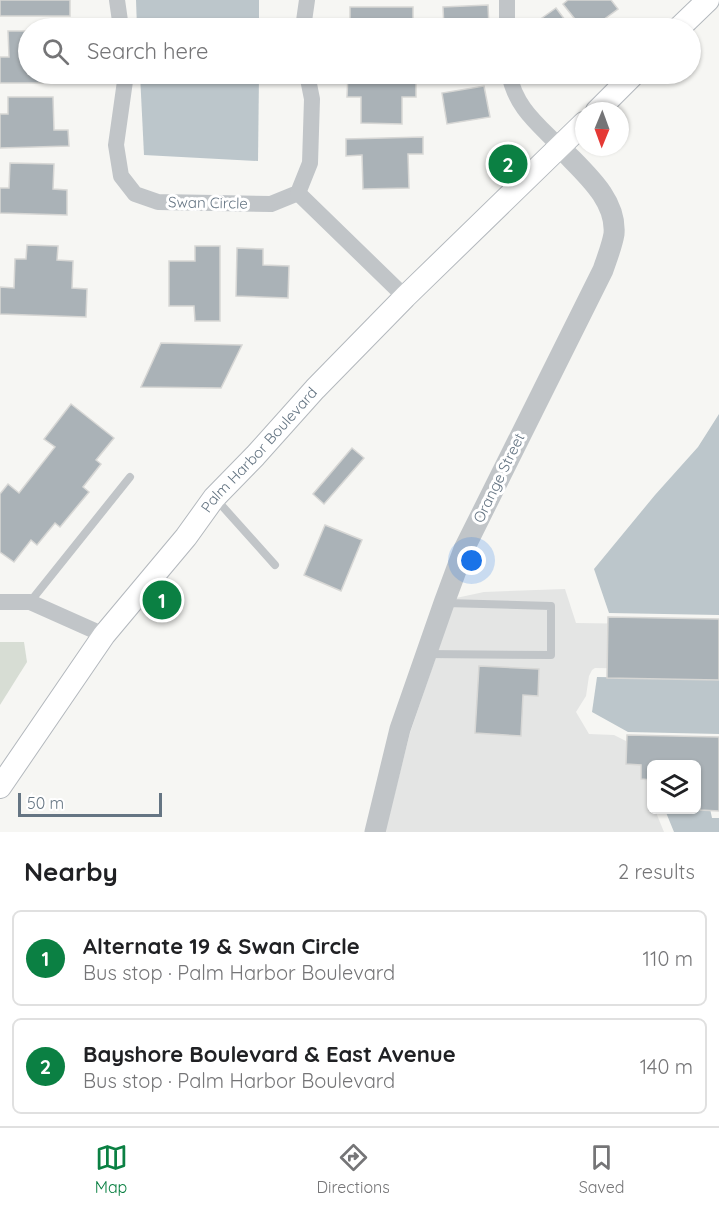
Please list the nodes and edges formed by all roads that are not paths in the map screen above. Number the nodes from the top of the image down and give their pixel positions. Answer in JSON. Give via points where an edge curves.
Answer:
{"nodes":[{"id":1,"x":117,"y":0,"type":"edge"},
{"id":2,"x":307,"y":0,"type":"edge"},
{"id":3,"x":507,"y":0,"type":"edge"},
{"id":4,"x":708,"y":0,"type":"edge"},
{"id":5,"x":120,"y":18,"type":"edge"},
{"id":6,"x":304,"y":18,"type":"edge"},
{"id":7,"x":507,"y":18,"type":"edge"},
{"id":8,"x":689,"y":18,"type":"edge"},
{"id":9,"x":125,"y":84,"type":"edge"},
{"id":10,"x":309,"y":84,"type":"edge"},
{"id":11,"x":511,"y":84,"type":"edge"},
{"id":12,"x":624,"y":84,"type":"edge"},
{"id":13,"x":606,"y":102,"type":"edge"},
{"id":14,"x":575,"y":132,"type":"edge"},
{"id":15,"x":560,"y":147,"type":"junction"},
{"id":16,"x":298,"y":193,"type":"junction"},
{"id":17,"x":405,"y":297,"type":"junction"},
{"id":18,"x":130,"y":477,"type":"dead end"},
{"id":19,"x":214,"y":498,"type":"junction"},
{"id":20,"x":275,"y":566,"type":"dead end"},
{"id":21,"x":0,"y":602,"type":"edge"},
{"id":22,"x":30,"y":602,"type":"junction"},
{"id":23,"x":444,"y":603,"type":"junction"},
{"id":24,"x":104,"y":635,"type":"junction"},
{"id":25,"x":426,"y":654,"type":"junction"},
{"id":26,"x":0,"y":787,"type":"edge"},
{"id":27,"x":375,"y":832,"type":"edge"}],
"edges":[{"from":1,"to":5,"type":"street"},
{"from":2,"to":6,"type":"street"},
{"from":3,"to":7,"type":"street"},
{"from":4,"to":8,"type":"main road"},
{"from":9,"to":16,"type":"street","name":"Swan Circle","via":[[116,145],[121,176],[135,194],[158,202],[270,204]]},
{"from":10,"to":16,"type":"street","via":[[310,163]]},
{"from":11,"to":15,"type":"street","via":[[522,108]]},
{"from":12,"to":13,"type":"main road"},
{"from":14,"to":15,"type":"main road","name":"Palm Harbor Boulevard"},
{"from":15,"to":17,"type":"main road","name":"Palm Harbor Boulevard"},
{"from":15,"to":23,"type":"street","name":"Orange Street","via":[[604,196],[614,234],[603,270],[464,549]]},
{"from":16,"to":17,"type":"street"},
{"from":17,"to":19,"type":"main road","name":"Palm Harbor Boulevard"},
{"from":18,"to":22,"type":"lane"},
{"from":19,"to":20,"type":"lane"},
{"from":19,"to":24,"type":"main road","name":"Palm Harbor Boulevard"},
{"from":21,"to":22,"type":"street"},
{"from":22,"to":24,"type":"street"},
{"from":23,"to":25,"type":"street","name":"Orange Street"},
{"from":23,"to":25,"type":"lane","via":[[551,606],[551,655]]},
{"from":24,"to":26,"type":"main road","name":"Palm Harbor Boulevard"},
{"from":25,"to":27,"type":"street","name":"Orange Street","via":[[400,729]]}]}
